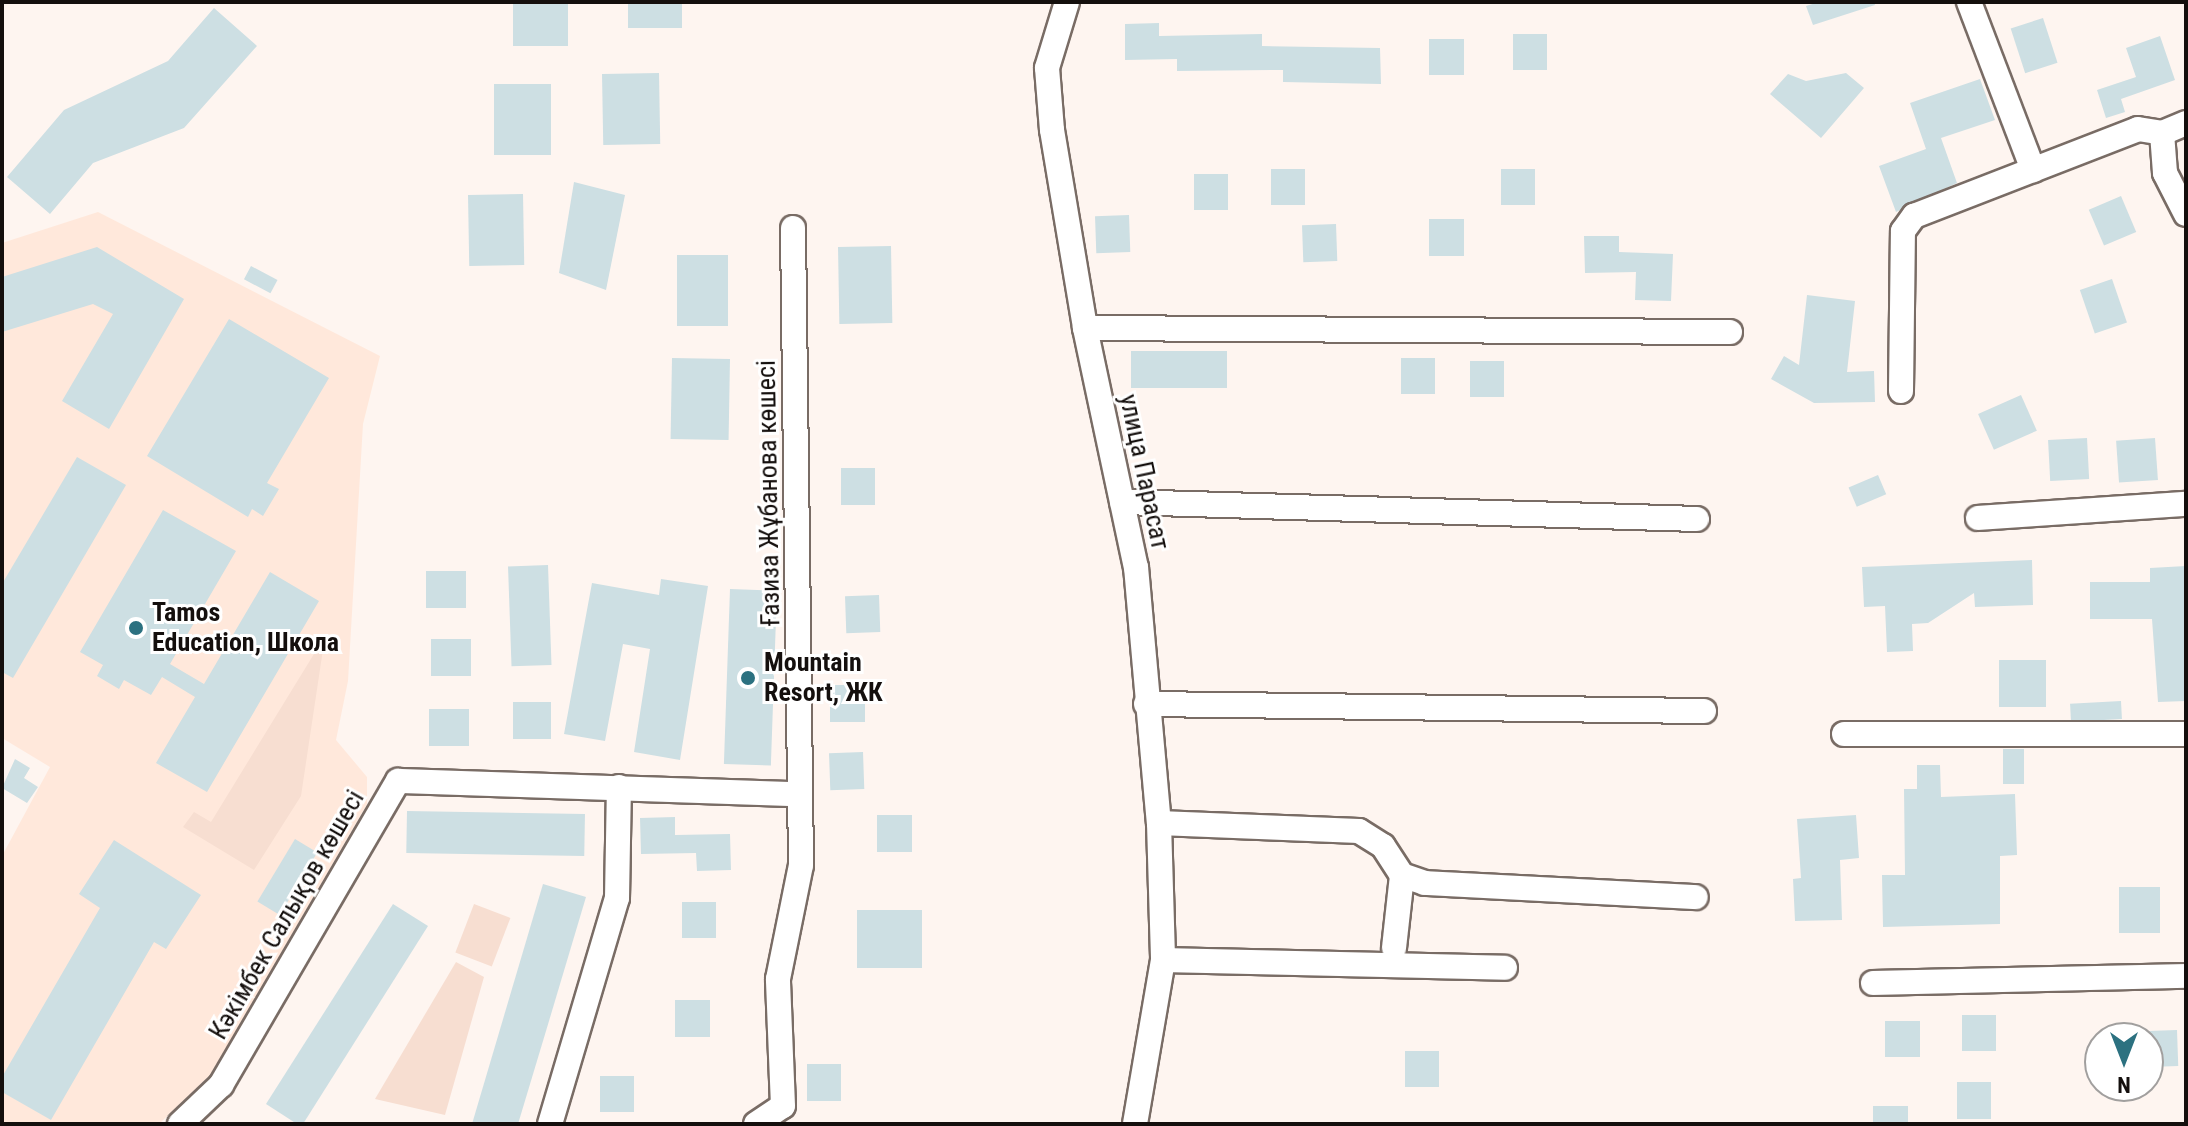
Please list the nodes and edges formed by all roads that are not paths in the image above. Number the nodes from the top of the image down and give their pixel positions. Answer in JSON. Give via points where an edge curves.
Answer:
{"nodes":[{"id":1,"x":1067,"y":2,"type":"edge"},
{"id":2,"x":1969,"y":2,"type":"edge"},
{"id":3,"x":2186,"y":123,"type":"edge"},
{"id":4,"x":2162,"y":133,"type":"junction"},
{"id":5,"x":2033,"y":170,"type":"junction"},
{"id":6,"x":2186,"y":214,"type":"edge"},
{"id":7,"x":793,"y":228,"type":"dead end"},
{"id":8,"x":1085,"y":328,"type":"junction"},
{"id":9,"x":1730,"y":332,"type":"dead end"},
{"id":10,"x":1901,"y":391,"type":"dead end"},
{"id":11,"x":1122,"y":502,"type":"junction"},
{"id":12,"x":2186,"y":504,"type":"edge"},
{"id":13,"x":1978,"y":518,"type":"dead end"},
{"id":14,"x":1697,"y":519,"type":"dead end"},
{"id":15,"x":1146,"y":704,"type":"junction"},
{"id":16,"x":1704,"y":711,"type":"dead end"},
{"id":17,"x":1844,"y":734,"type":"dead end"},
{"id":18,"x":2186,"y":734,"type":"edge"},
{"id":19,"x":619,"y":787,"type":"junction"},
{"id":20,"x":800,"y":794,"type":"junction"},
{"id":21,"x":1159,"y":823,"type":"junction"},
{"id":22,"x":1402,"y":875,"type":"junction"},
{"id":23,"x":1696,"y":897,"type":"dead end"},
{"id":24,"x":1394,"y":948,"type":"dead end"},
{"id":25,"x":1163,"y":960,"type":"junction"},
{"id":26,"x":1505,"y":968,"type":"dead end"},
{"id":27,"x":2186,"y":976,"type":"edge"},
{"id":28,"x":1873,"y":983,"type":"dead end"},
{"id":29,"x":788,"y":1115,"type":"edge"},
{"id":30,"x":180,"y":1124,"type":"edge"},
{"id":31,"x":550,"y":1124,"type":"edge"},
{"id":32,"x":756,"y":1124,"type":"edge"},
{"id":33,"x":1135,"y":1124,"type":"edge"}],
"edges":[{"from":1,"to":8,"type":"street","name":"улица Парасат","via":[[1047,68],[1052,130]]},
{"from":2,"to":5,"type":"street"},
{"from":3,"to":4,"type":"street"},
{"from":4,"to":5,"type":"street","via":[[2138,129]]},
{"from":4,"to":6,"type":"street","via":[[2165,173]]},
{"from":5,"to":10,"type":"street","via":[[1914,216],[1903,231]]},
{"from":7,"to":20,"type":"street","name":"Ғазиза Жұбанова көшесі"},
{"from":8,"to":9,"type":"street"},
{"from":8,"to":11,"type":"street","name":"улица Парасат"},
{"from":11,"to":14,"type":"street"},
{"from":11,"to":15,"type":"street","name":"улица Парасат","via":[[1136,567]]},
{"from":12,"to":13,"type":"street"},
{"from":15,"to":16,"type":"street"},
{"from":15,"to":21,"type":"street","name":"улица Парасат"},
{"from":17,"to":18,"type":"street"},
{"from":19,"to":20,"type":"street","name":"Кәкімбек Салықов көшесі"},
{"from":19,"to":30,"type":"street","name":"Кәкімбек Салықов көшесі","via":[[398,781],[221,1085]]},
{"from":19,"to":31,"type":"street","via":[[617,898]]},
{"from":20,"to":29,"type":"street","name":"Ғазиза Жұбанова көшесі","via":[[801,865],[778,979]]},
{"from":21,"to":22,"type":"street","via":[[1359,831],[1383,846]]},
{"from":21,"to":25,"type":"street","name":"улица Парасат"},
{"from":22,"to":23,"type":"street","via":[[1425,883]]},
{"from":22,"to":24,"type":"street"},
{"from":25,"to":26,"type":"street"},
{"from":25,"to":33,"type":"street","name":"улица Парасат"},
{"from":27,"to":28,"type":"street"},
{"from":29,"to":32,"type":"street","name":"Ғазиза Жұбанова көшесі"}]}
